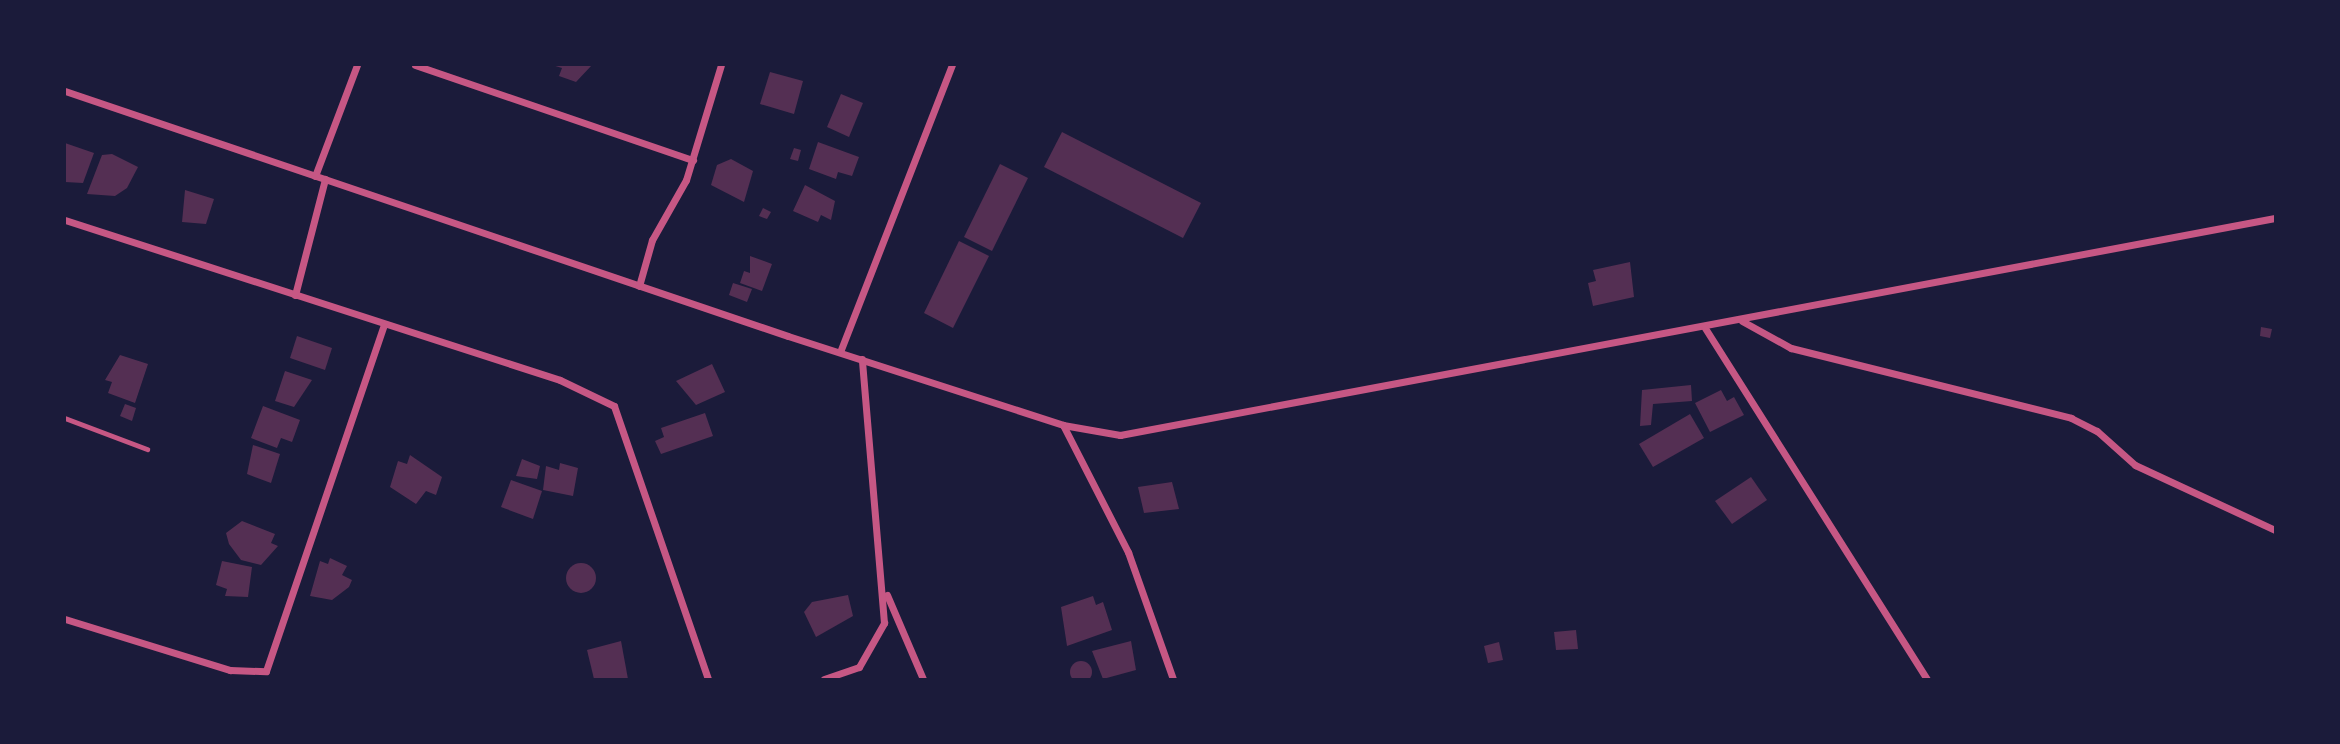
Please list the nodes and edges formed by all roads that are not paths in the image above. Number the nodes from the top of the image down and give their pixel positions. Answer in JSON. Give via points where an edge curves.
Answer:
{"nodes":[{"id":1,"x":357,"y":65,"type":"edge"},
{"id":2,"x":415,"y":65,"type":"edge"},
{"id":3,"x":722,"y":65,"type":"edge"},
{"id":4,"x":952,"y":65,"type":"edge"},
{"id":5,"x":65,"y":91,"type":"edge"},
{"id":6,"x":693,"y":160,"type":"junction"},
{"id":7,"x":315,"y":176,"type":"junction"},
{"id":8,"x":325,"y":179,"type":"junction"},
{"id":9,"x":2275,"y":218,"type":"edge"},
{"id":10,"x":65,"y":220,"type":"edge"},
{"id":11,"x":639,"y":286,"type":"junction"},
{"id":12,"x":295,"y":295,"type":"junction"},
{"id":13,"x":1741,"y":321,"type":"junction"},
{"id":14,"x":384,"y":326,"type":"junction"},
{"id":15,"x":1704,"y":328,"type":"junction"},
{"id":16,"x":840,"y":352,"type":"junction"},
{"id":17,"x":862,"y":359,"type":"junction"},
{"id":18,"x":65,"y":418,"type":"edge"},
{"id":19,"x":1063,"y":425,"type":"junction"},
{"id":20,"x":147,"y":449,"type":"dead end"},
{"id":21,"x":2275,"y":530,"type":"edge"},
{"id":22,"x":887,"y":595,"type":"junction"},
{"id":23,"x":65,"y":619,"type":"edge"},
{"id":24,"x":251,"y":677,"type":"edge"},
{"id":25,"x":708,"y":679,"type":"edge"},
{"id":26,"x":824,"y":679,"type":"edge"},
{"id":27,"x":923,"y":679,"type":"edge"},
{"id":28,"x":1173,"y":679,"type":"edge"},
{"id":29,"x":1927,"y":679,"type":"edge"}],
"edges":[{"from":1,"to":7,"type":"street"},
{"from":2,"to":6,"type":"street"},
{"from":3,"to":6,"type":"street"},
{"from":4,"to":16,"type":"street"},
{"from":5,"to":7,"type":"street"},
{"from":6,"to":11,"type":"street","via":[[652,240]]},
{"from":7,"to":8,"type":"street"},
{"from":8,"to":11,"type":"street"},
{"from":8,"to":12,"type":"street"},
{"from":9,"to":13,"type":"street"},
{"from":10,"to":12,"type":"street"},
{"from":11,"to":16,"type":"street"},
{"from":12,"to":14,"type":"street"},
{"from":13,"to":15,"type":"street"},
{"from":13,"to":21,"type":"street","via":[[1791,348],[2071,418],[2098,431],[2135,465]]},
{"from":14,"to":24,"type":"street","via":[[275,657],[265,671]]},
{"from":14,"to":25,"type":"street","via":[[560,380],[614,406]]},
{"from":15,"to":19,"type":"street","via":[[1182,426],[1120,435]]},
{"from":15,"to":29,"type":"street"},
{"from":16,"to":17,"type":"street"},
{"from":17,"to":19,"type":"street"},
{"from":17,"to":22,"type":"street"},
{"from":18,"to":20,"type":"lane"},
{"from":19,"to":28,"type":"street","via":[[1128,552]]},
{"from":22,"to":26,"type":"street","via":[[875,648],[859,667]]},
{"from":22,"to":27,"type":"street"},
{"from":23,"to":24,"type":"street"}]}
